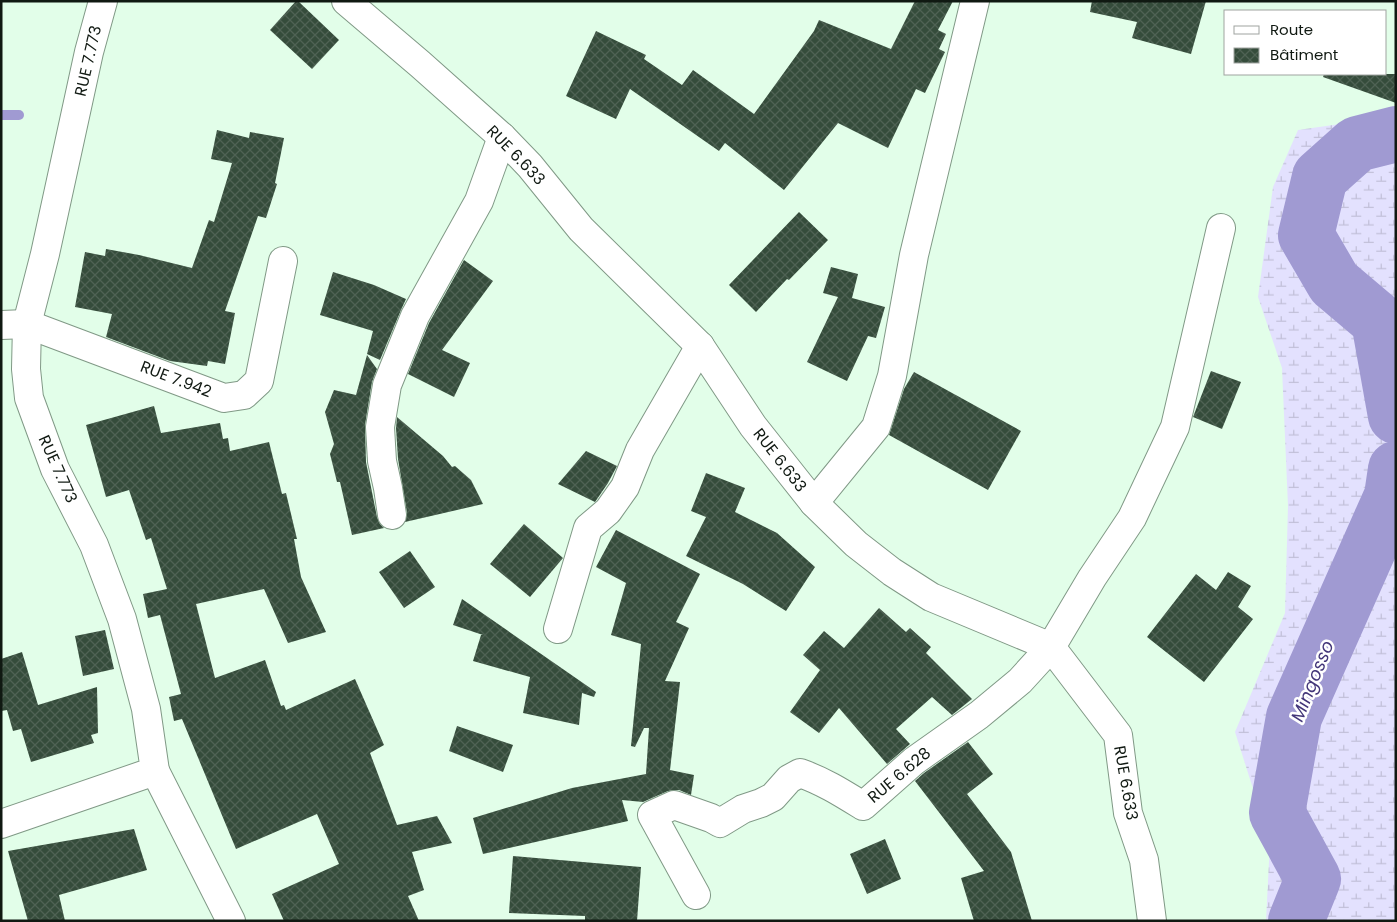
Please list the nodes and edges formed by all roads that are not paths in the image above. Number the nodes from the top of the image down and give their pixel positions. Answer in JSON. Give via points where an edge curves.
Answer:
{"nodes":[{"id":1,"x":103,"y":1,"type":"edge"},
{"id":2,"x":975,"y":1,"type":"edge"},
{"id":3,"x":353,"y":4,"type":"edge"},
{"id":4,"x":502,"y":137,"type":"junction"},
{"id":5,"x":1221,"y":228,"type":"dead end"},
{"id":6,"x":283,"y":261,"type":"dead end"},
{"id":7,"x":14,"y":324,"type":"edge"},
{"id":8,"x":700,"y":346,"type":"junction"},
{"id":9,"x":814,"y":503,"type":"junction"},
{"id":10,"x":392,"y":515,"type":"dead end"},
{"id":11,"x":558,"y":629,"type":"dead end"},
{"id":12,"x":1051,"y":647,"type":"junction"},
{"id":13,"x":155,"y":771,"type":"junction"},
{"id":14,"x":1,"y":824,"type":"edge"},
{"id":15,"x":696,"y":895,"type":"dead end"},
{"id":16,"x":231,"y":921,"type":"edge"},
{"id":17,"x":1152,"y":921,"type":"edge"}],
"edges":[{"from":1,"to":7,"type":"street","name":"RUE 7.773","via":[[45,254]]},
{"from":2,"to":9,"type":"street","via":[[914,255],[892,376],[876,427]]},
{"from":3,"to":4,"type":"street","name":"RUE 6.633"},
{"from":4,"to":8,"type":"street","name":"RUE 6.633","via":[[581,229]]},
{"from":4,"to":10,"type":"street","via":[[479,201],[415,316],[387,385],[380,427],[382,461]]},
{"from":5,"to":12,"type":"street","via":[[1175,427],[1132,518]]},
{"from":6,"to":7,"type":"street","name":"RUE 7.942","via":[[259,381],[244,394],[224,398]]},
{"from":7,"to":13,"type":"street","name":"RUE 7.773","via":[[26,370],[29,398],[55,469],[94,545],[122,619],[146,709]]},
{"from":8,"to":9,"type":"street","name":"RUE 6.633","via":[[753,426]]},
{"from":8,"to":11,"type":"street","via":[[640,450],[625,487],[608,511],[588,528]]},
{"from":9,"to":12,"type":"street","name":"RUE 6.633","via":[[856,544],[931,597]]},
{"from":12,"to":15,"type":"street","name":"RUE 6.628","via":[[1020,681],[914,761],[863,806],[836,789],[800,774],[789,779],[773,797],[720,823],[674,805],[652,815]]},
{"from":12,"to":17,"type":"street","name":"RUE 6.633","via":[[1118,735],[1128,813],[1144,860]]},
{"from":13,"to":14,"type":"street"},
{"from":13,"to":16,"type":"street","name":"RUE 7.773"}]}
